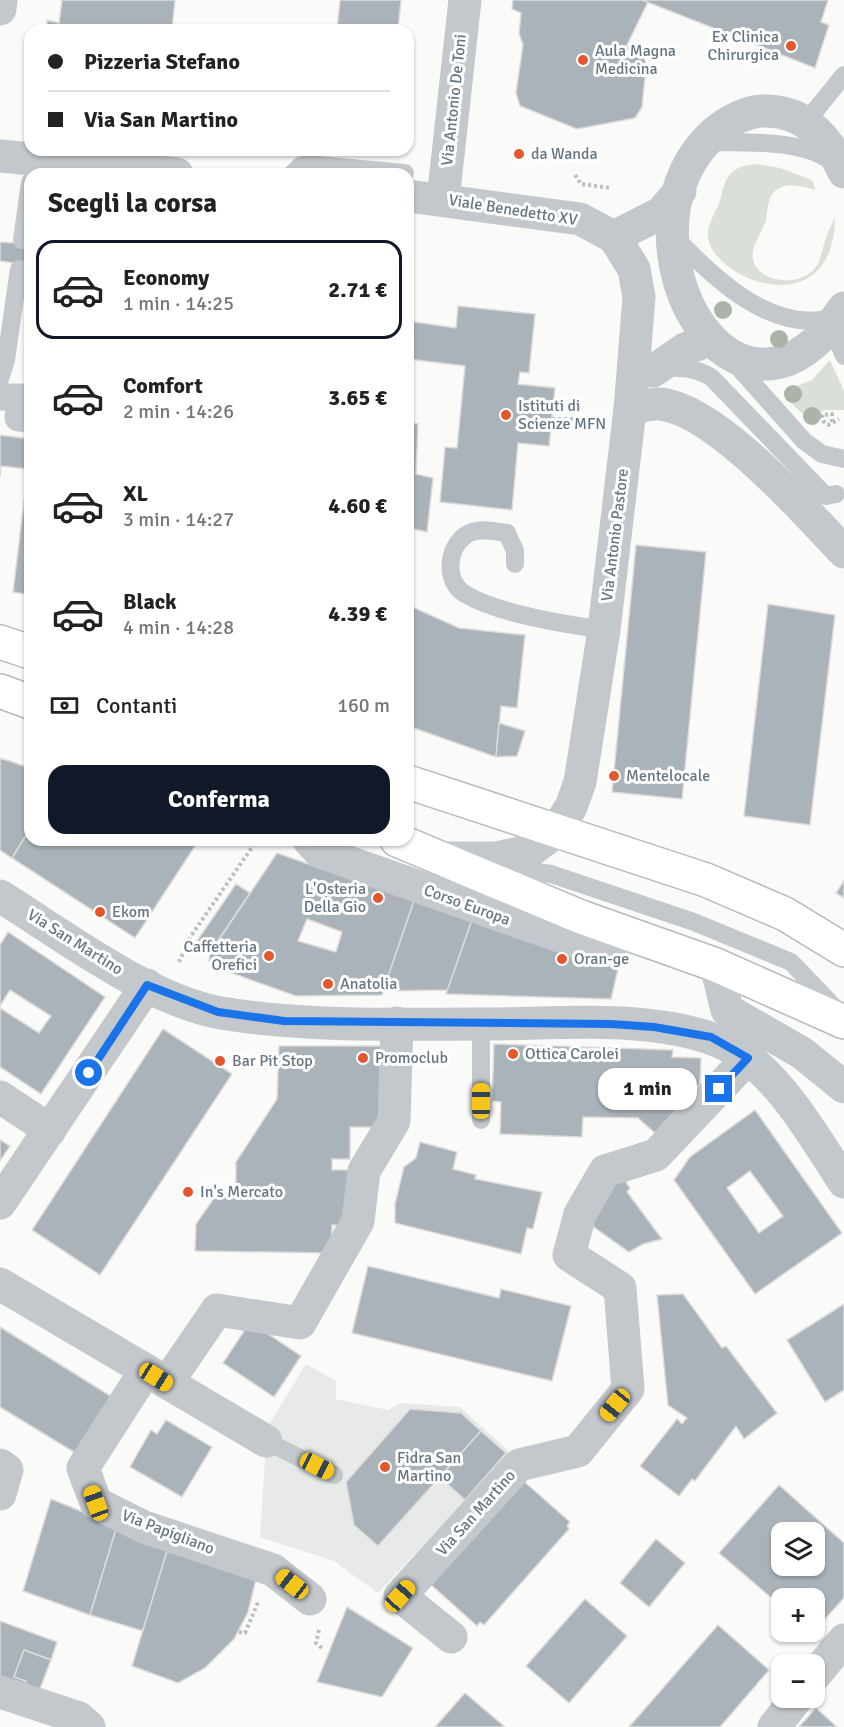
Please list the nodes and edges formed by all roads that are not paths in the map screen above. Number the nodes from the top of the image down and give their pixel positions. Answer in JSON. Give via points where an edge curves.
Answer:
{"nodes":[{"id":1,"x":1,"y":0,"type":"edge"},
{"id":2,"x":465,"y":0,"type":"edge"},
{"id":3,"x":0,"y":9,"type":"edge"},
{"id":4,"x":844,"y":75,"type":"edge"},
{"id":5,"x":806,"y":122,"type":"junction"},
{"id":6,"x":705,"y":142,"type":"junction"},
{"id":7,"x":0,"y":156,"type":"edge"},
{"id":8,"x":24,"y":168,"type":"edge"},
{"id":9,"x":298,"y":168,"type":"edge"},
{"id":10,"x":351,"y":168,"type":"edge"},
{"id":11,"x":844,"y":173,"type":"edge"},
{"id":12,"x":680,"y":191,"type":"junction"},
{"id":13,"x":414,"y":197,"type":"edge"},
{"id":14,"x":443,"y":200,"type":"junction"},
{"id":15,"x":24,"y":226,"type":"edge"},
{"id":16,"x":672,"y":234,"type":"junction"},
{"id":17,"x":614,"y":237,"type":"junction"},
{"id":18,"x":22,"y":240,"type":"dead end"},
{"id":19,"x":19,"y":269,"type":"dead end"},
{"id":20,"x":838,"y":317,"type":"edge"},
{"id":21,"x":719,"y":347,"type":"junction"},
{"id":22,"x":844,"y":356,"type":"edge"},
{"id":23,"x":3,"y":359,"type":"edge"},
{"id":24,"x":638,"y":387,"type":"junction"},
{"id":25,"x":11,"y":389,"type":"edge"},
{"id":26,"x":24,"y":418,"type":"edge"},
{"id":27,"x":844,"y":459,"type":"edge"},
{"id":28,"x":836,"y":494,"type":"dead end"},
{"id":29,"x":844,"y":552,"type":"edge"},
{"id":30,"x":515,"y":564,"type":"dead end"},
{"id":31,"x":604,"y":630,"type":"junction"},
{"id":32,"x":0,"y":642,"type":"edge"},
{"id":33,"x":24,"y":650,"type":"edge"},
{"id":34,"x":0,"y":691,"type":"edge"},
{"id":35,"x":24,"y":700,"type":"edge"},
{"id":36,"x":414,"y":784,"type":"edge"},
{"id":37,"x":555,"y":832,"type":"junction"},
{"id":38,"x":314,"y":846,"type":"edge"},
{"id":39,"x":412,"y":846,"type":"edge"},
{"id":40,"x":443,"y":858,"type":"junction"},
{"id":41,"x":0,"y":896,"type":"edge"},
{"id":42,"x":632,"y":936,"type":"junction"},
{"id":43,"x":844,"y":950,"type":"edge"},
{"id":44,"x":716,"y":965,"type":"junction"},
{"id":45,"x":147,"y":985,"type":"junction"},
{"id":46,"x":844,"y":1017,"type":"edge"},
{"id":47,"x":844,"y":1022,"type":"edge"},
{"id":48,"x":398,"y":1023,"type":"junction"},
{"id":49,"x":481,"y":1024,"type":"junction"},
{"id":50,"x":748,"y":1058,"type":"junction"},
{"id":51,"x":844,"y":1087,"type":"edge"},
{"id":52,"x":0,"y":1097,"type":"edge"},
{"id":53,"x":482,"y":1120,"type":"dead end"},
{"id":54,"x":50,"y":1130,"type":"junction"},
{"id":55,"x":844,"y":1182,"type":"edge"},
{"id":56,"x":0,"y":1203,"type":"edge"},
{"id":57,"x":0,"y":1284,"type":"edge"},
{"id":58,"x":156,"y":1377,"type":"junction"},
{"id":59,"x":266,"y":1441,"type":"joint"},
{"id":60,"x":0,"y":1465,"type":"edge"},
{"id":61,"x":334,"y":1475,"type":"dead end"},
{"id":62,"x":0,"y":1494,"type":"edge"},
{"id":63,"x":310,"y":1599,"type":"dead end"},
{"id":64,"x":451,"y":1637,"type":"dead end"},
{"id":65,"x":844,"y":1640,"type":"edge"},
{"id":66,"x":825,"y":1663,"type":"edge"},
{"id":67,"x":0,"y":1692,"type":"edge"},
{"id":68,"x":789,"y":1708,"type":"edge"},
{"id":69,"x":89,"y":1727,"type":"edge"},
{"id":70,"x":774,"y":1727,"type":"edge"}],
"edges":[{"from":1,"to":3,"type":"street"},
{"from":2,"to":14,"type":"street","name":"Via Antonio De Toni"},
{"from":4,"to":5,"type":"lane"},
{"from":5,"to":6,"type":"street","via":[[783,113],[754,112],[734,120]]},
{"from":5,"to":11,"type":"street","via":[[830,148]]},
{"from":6,"to":11,"type":"lane","via":[[798,147],[820,154]]},
{"from":6,"to":12,"type":"street","via":[[690,164]]},
{"from":7,"to":8,"type":"street"},
{"from":9,"to":10,"type":"lane","via":[[307,164]]},
{"from":12,"to":16,"type":"street"},
{"from":12,"to":17,"type":"street","via":[[661,213]]},
{"from":13,"to":14,"type":"street","name":"Viale Benedetto XV"},
{"from":14,"to":17,"type":"street","name":"Viale Benedetto XV","via":[[557,214],[580,219]]},
{"from":15,"to":18,"type":"lane"},
{"from":16,"to":20,"type":"lane","via":[[704,268],[778,316],[813,322]]},
{"from":16,"to":21,"type":"street","via":[[672,254],[695,321]]},
{"from":17,"to":24,"type":"street","name":"Via Antonio Pastore","via":[[634,269],[639,297]]},
{"from":19,"to":23,"type":"lane"},
{"from":20,"to":21,"type":"street","via":[[806,351],[787,359],[766,364],[744,363]]},
{"from":20,"to":22,"type":"lane"},
{"from":21,"to":24,"type":"street","via":[[685,349]]},
{"from":21,"to":27,"type":"lane","via":[[804,441],[822,454]]},
{"from":23,"to":25,"type":"lane"},
{"from":24,"to":28,"type":"lane","via":[[666,368],[704,373],[826,496]]},
{"from":24,"to":29,"type":"street","via":[[659,403],[688,411],[760,465]]},
{"from":24,"to":31,"type":"street","name":"Via Antonio Pastore"},
{"from":25,"to":26,"type":"street","via":[[21,398],[18,418]]},
{"from":30,"to":31,"type":"lane","via":[[515,551],[507,533],[488,530],[467,534],[453,548],[451,578],[458,590],[498,607]]},
{"from":31,"to":37,"type":"street","name":"Via Antonio Pastore","via":[[580,782],[571,807]]},
{"from":32,"to":33,"type":"main road"},
{"from":34,"to":35,"type":"main road"},
{"from":36,"to":37,"type":"main road"},
{"from":37,"to":40,"type":"street","name":"Corso Europa","via":[[531,851],[496,858]]},
{"from":37,"to":43,"type":"main road","via":[[706,880],[784,914]]},
{"from":38,"to":42,"type":"street","name":"Corso Europa","via":[[320,852],[588,946]]},
{"from":39,"to":40,"type":"main road","name":"Corso Europa"},
{"from":40,"to":42,"type":"main road","name":"Corso Europa"},
{"from":40,"to":46,"type":"lane","via":[[551,874],[694,922],[791,962]]},
{"from":41,"to":45,"type":"street","name":"Via San Martino"},
{"from":42,"to":44,"type":"main road","name":"Corso Europa"},
{"from":44,"to":47,"type":"main road","name":"Corso Europa"},
{"from":44,"to":51,"type":"street","via":[[727,1010],[802,1053]]},
{"from":45,"to":48,"type":"street","name":"Via San Martino","via":[[218,1012],[284,1021]]},
{"from":45,"to":54,"type":"street"},
{"from":48,"to":49,"type":"street","name":"Via San Martino"},
{"from":48,"to":58,"type":"street","via":[[394,1120],[364,1171],[358,1221],[300,1323],[217,1310]]},
{"from":49,"to":50,"type":"street","name":"Via San Martino","via":[[654,1027],[711,1037]]},
{"from":49,"to":53,"type":"lane"},
{"from":50,"to":55,"type":"street","name":"Via San Martino","via":[[790,1102]]},
{"from":50,"to":64,"type":"street","name":"Via San Martino","via":[[656,1155],[605,1171],[580,1214],[569,1255],[620,1288],[628,1389],[578,1451],[519,1465],[400,1596]]},
{"from":52,"to":54,"type":"street"},
{"from":54,"to":56,"type":"street"},
{"from":57,"to":58,"type":"street"},
{"from":58,"to":59,"type":"street"},
{"from":58,"to":63,"type":"street","name":"Via Papigliano","via":[[83,1468],[96,1503],[144,1527],[273,1570]]},
{"from":59,"to":61,"type":"lane"},
{"from":60,"to":62,"type":"street","via":[[7,1470]]},
{"from":65,"to":66,"type":"street"},
{"from":67,"to":69,"type":"street","via":[[79,1718]]},
{"from":68,"to":70,"type":"street"}]}
